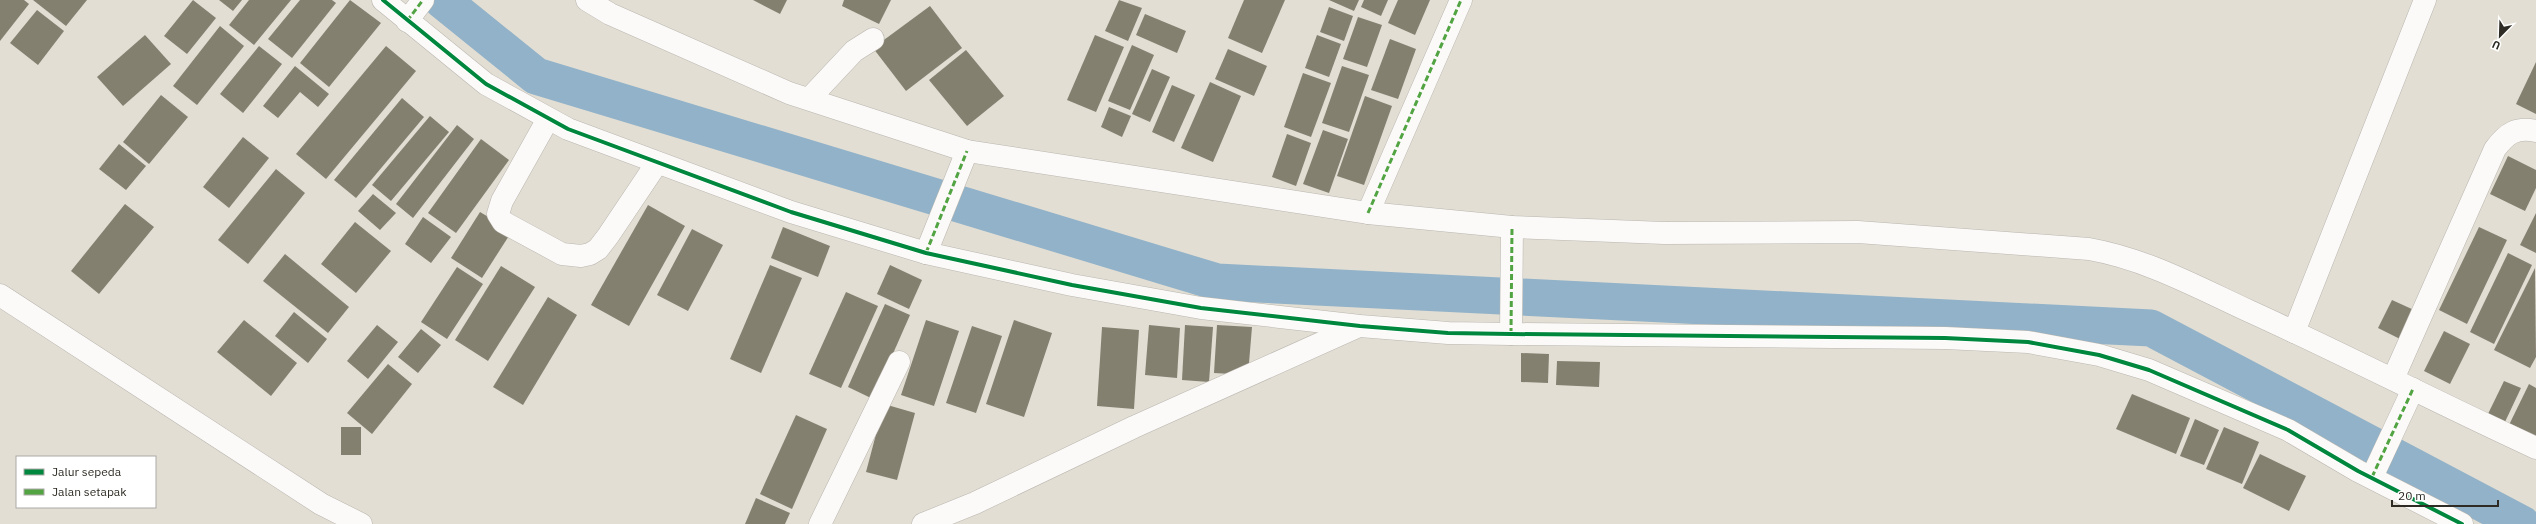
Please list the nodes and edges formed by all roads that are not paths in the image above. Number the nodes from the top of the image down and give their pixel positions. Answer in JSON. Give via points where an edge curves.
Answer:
{"nodes":[{"id":1,"x":383,"y":0,"type":"edge"},
{"id":2,"x":587,"y":0,"type":"edge"},
{"id":3,"x":1461,"y":0,"type":"edge"},
{"id":4,"x":2425,"y":0,"type":"edge"},
{"id":5,"x":416,"y":10,"type":"edge"},
{"id":6,"x":873,"y":39,"type":"dead end"},
{"id":7,"x":809,"y":99,"type":"junction"},
{"id":8,"x":548,"y":119,"type":"junction"},
{"id":9,"x":2536,"y":131,"type":"edge"},
{"id":10,"x":967,"y":152,"type":"junction"},
{"id":11,"x":657,"y":163,"type":"junction"},
{"id":12,"x":1368,"y":213,"type":"junction"},
{"id":13,"x":1512,"y":236,"type":"junction"},
{"id":14,"x":929,"y":244,"type":"junction"},
{"id":15,"x":0,"y":295,"type":"edge"},
{"id":16,"x":1360,"y":326,"type":"junction"},
{"id":17,"x":2294,"y":332,"type":"junction"},
{"id":18,"x":1511,"y":334,"type":"junction"},
{"id":19,"x":899,"y":362,"type":"dead end"},
{"id":20,"x":2393,"y":379,"type":"junction"},
{"id":21,"x":2413,"y":389,"type":"junction"},
{"id":22,"x":2536,"y":448,"type":"edge"},
{"id":23,"x":2375,"y":470,"type":"junction"},
{"id":24,"x":361,"y":524,"type":"edge"},
{"id":25,"x":820,"y":524,"type":"edge"},
{"id":26,"x":923,"y":524,"type":"edge"},
{"id":27,"x":2462,"y":524,"type":"edge"}],
"edges":[{"from":1,"to":5,"type":"street"},
{"from":2,"to":7,"type":"street","via":[[610,14]]},
{"from":3,"to":12,"type":"street"},
{"from":4,"to":17,"type":"street"},
{"from":5,"to":8,"type":"street","via":[[486,84]]},
{"from":6,"to":7,"type":"street","via":[[854,51]]},
{"from":7,"to":10,"type":"street"},
{"from":8,"to":11,"type":"street","via":[[568,130]]},
{"from":8,"to":11,"type":"street","via":[[502,201],[498,214],[503,222],[562,254],[581,256],[598,249]]},
{"from":9,"to":20,"type":"street","via":[[2522,128],[2512,131],[2495,149]]},
{"from":10,"to":12,"type":"street"},
{"from":10,"to":14,"type":"street"},
{"from":11,"to":14,"type":"street","via":[[791,212]]},
{"from":12,"to":13,"type":"street"},
{"from":13,"to":17,"type":"street","via":[[1858,232],[2089,249],[2120,254],[2174,276]]},
{"from":13,"to":18,"type":"street"},
{"from":14,"to":16,"type":"street","via":[[1072,285],[1201,308]]},
{"from":15,"to":24,"type":"street","via":[[322,504]]},
{"from":16,"to":18,"type":"street","via":[[1448,333]]},
{"from":16,"to":26,"type":"street"},
{"from":17,"to":20,"type":"street"},
{"from":18,"to":23,"type":"street","via":[[1945,338],[2028,342],[2098,355],[2149,370]]},
{"from":19,"to":25,"type":"street"},
{"from":20,"to":21,"type":"street"},
{"from":21,"to":22,"type":"street"},
{"from":21,"to":23,"type":"street"},
{"from":23,"to":27,"type":"street"}]}
